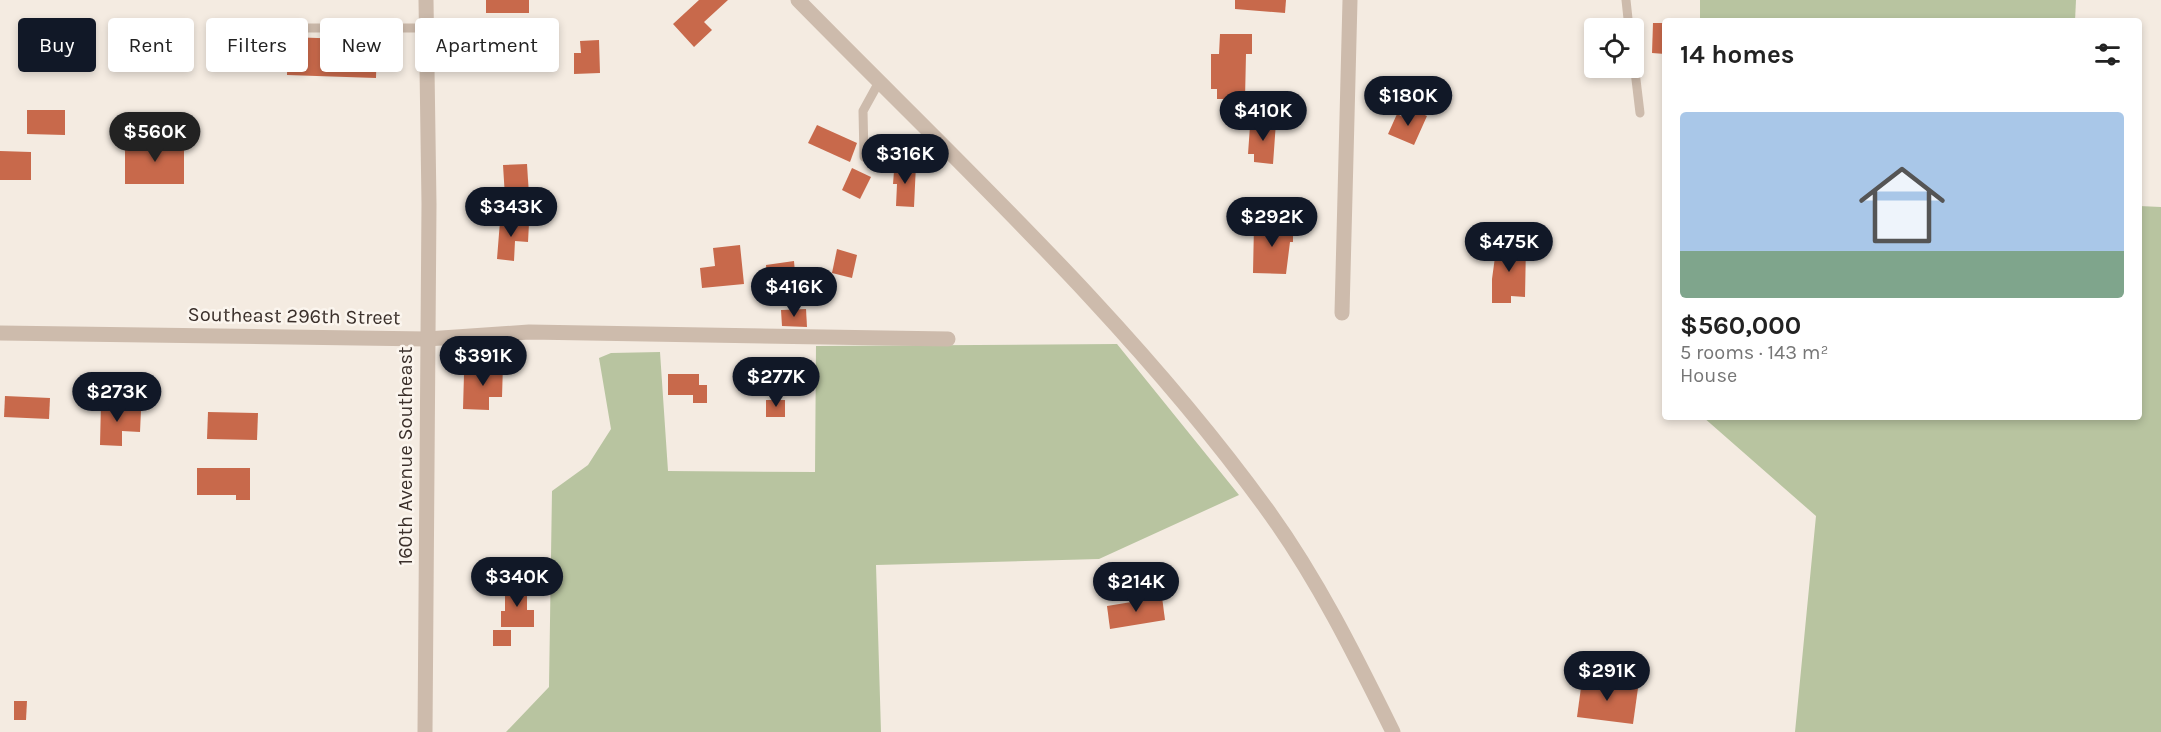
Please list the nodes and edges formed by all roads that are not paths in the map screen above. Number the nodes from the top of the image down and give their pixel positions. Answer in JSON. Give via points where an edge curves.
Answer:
{"nodes":[{"id":1,"x":426,"y":0,"type":"edge"},
{"id":2,"x":798,"y":0,"type":"edge"},
{"id":3,"x":1350,"y":0,"type":"edge"},
{"id":4,"x":1626,"y":0,"type":"edge"},
{"id":5,"x":427,"y":18,"type":"edge"},
{"id":6,"x":1628,"y":18,"type":"edge"},
{"id":7,"x":308,"y":28,"type":"edge"},
{"id":8,"x":415,"y":28,"type":"edge"},
{"id":9,"x":428,"y":72,"type":"edge"},
{"id":10,"x":1636,"y":78,"type":"edge"},
{"id":11,"x":879,"y":82,"type":"junction"},
{"id":12,"x":1640,"y":113,"type":"dead end"},
{"id":13,"x":864,"y":157,"type":"dead end"},
{"id":14,"x":1342,"y":313,"type":"dead end"},
{"id":15,"x":0,"y":333,"type":"edge"},
{"id":16,"x":427,"y":339,"type":"junction"},
{"id":17,"x":948,"y":339,"type":"dead end"},
{"id":18,"x":425,"y":732,"type":"edge"},
{"id":19,"x":1393,"y":732,"type":"edge"}],
"edges":[{"from":1,"to":5,"type":"street","name":"160th Avenue Southeast"},
{"from":2,"to":11,"type":"street"},
{"from":3,"to":14,"type":"street"},
{"from":4,"to":6,"type":"lane"},
{"from":7,"to":8,"type":"lane"},
{"from":9,"to":16,"type":"street","name":"160th Avenue Southeast"},
{"from":10,"to":12,"type":"lane"},
{"from":11,"to":13,"type":"lane","via":[[863,111]]},
{"from":11,"to":19,"type":"street","via":[[1130,338],[1267,509],[1343,630]]},
{"from":15,"to":16,"type":"street","name":"Southeast 296th Street"},
{"from":16,"to":17,"type":"street","name":"Southeast 296th Street","via":[[529,332]]},
{"from":16,"to":18,"type":"street","name":"160th Avenue Southeast"}]}
